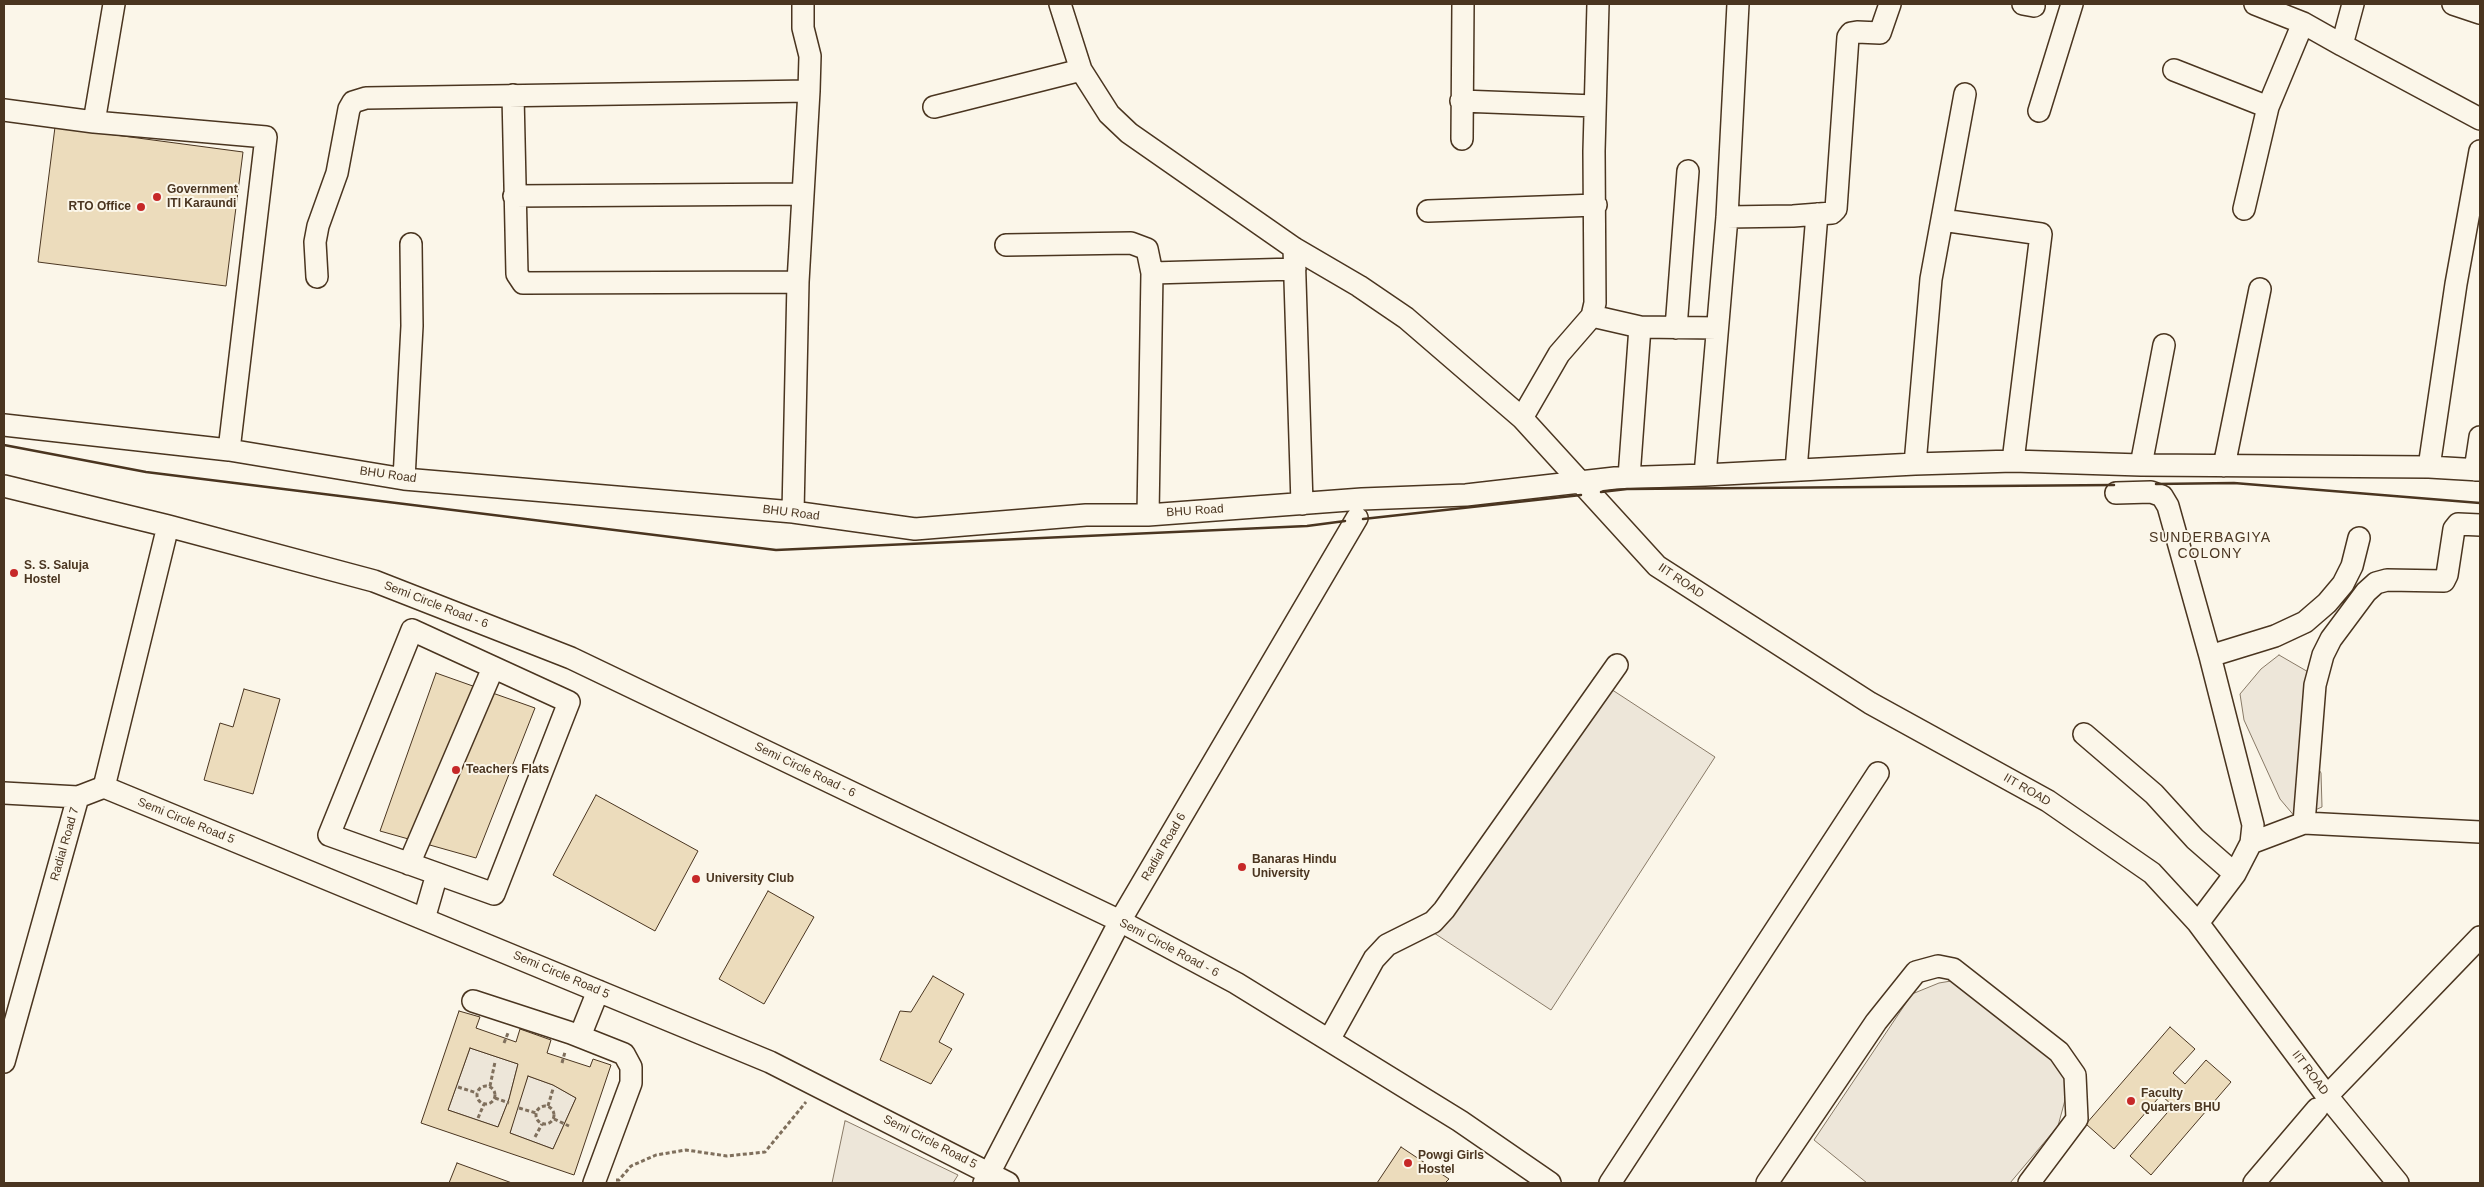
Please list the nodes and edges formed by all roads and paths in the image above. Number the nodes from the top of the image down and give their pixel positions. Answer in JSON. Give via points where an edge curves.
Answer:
{"nodes":[{"id":1,"x":114,"y":4,"type":"edge"},
{"id":2,"x":803,"y":4,"type":"edge"},
{"id":3,"x":1060,"y":4,"type":"edge"},
{"id":4,"x":1463,"y":4,"type":"edge"},
{"id":5,"x":1598,"y":4,"type":"edge"},
{"id":6,"x":1738,"y":4,"type":"edge"},
{"id":7,"x":1890,"y":4,"type":"edge"},
{"id":8,"x":2072,"y":4,"type":"edge"},
{"id":9,"x":2255,"y":4,"type":"edge"},
{"id":10,"x":2353,"y":4,"type":"edge"},
{"id":11,"x":2453,"y":4,"type":"edge"},
{"id":12,"x":2480,"y":13,"type":"edge"},
{"id":13,"x":2303,"y":23,"type":"junction"},
{"id":14,"x":2342,"y":45,"type":"junction"},
{"id":15,"x":1081,"y":70,"type":"junction"},
{"id":16,"x":2174,"y":70,"type":"dead end"},
{"id":17,"x":809,"y":91,"type":"junction"},
{"id":18,"x":1965,"y":94,"type":"dead end"},
{"id":19,"x":513,"y":95,"type":"junction"},
{"id":20,"x":1461,"y":101,"type":"junction"},
{"id":21,"x":934,"y":106,"type":"dead end"},
{"id":22,"x":1595,"y":106,"type":"junction"},
{"id":23,"x":2268,"y":107,"type":"junction"},
{"id":24,"x":4,"y":110,"type":"edge"},
{"id":25,"x":2039,"y":111,"type":"dead end"},
{"id":26,"x":2480,"y":119,"type":"edge"},
{"id":27,"x":94,"y":122,"type":"junction"},
{"id":28,"x":1462,"y":139,"type":"dead end"},
{"id":29,"x":2480,"y":151,"type":"edge"},
{"id":30,"x":1688,"y":171,"type":"dead end"},
{"id":31,"x":802,"y":194,"type":"junction"},
{"id":32,"x":514,"y":196,"type":"junction"},
{"id":33,"x":1596,"y":206,"type":"junction"},
{"id":34,"x":2244,"y":209,"type":"dead end"},
{"id":35,"x":1428,"y":211,"type":"dead end"},
{"id":36,"x":1817,"y":214,"type":"junction"},
{"id":37,"x":1727,"y":217,"type":"junction"},
{"id":38,"x":1942,"y":220,"type":"junction"},
{"id":39,"x":411,"y":244,"type":"dead end"},
{"id":40,"x":1006,"y":245,"type":"dead end"},
{"id":41,"x":1294,"y":248,"type":"junction"},
{"id":42,"x":1295,"y":269,"type":"junction"},
{"id":43,"x":1152,"y":272,"type":"junction"},
{"id":44,"x":317,"y":277,"type":"dead end"},
{"id":45,"x":798,"y":282,"type":"junction"},
{"id":46,"x":2260,"y":289,"type":"dead end"},
{"id":47,"x":1592,"y":316,"type":"junction"},
{"id":48,"x":1640,"y":327,"type":"junction"},
{"id":49,"x":1676,"y":328,"type":"junction"},
{"id":50,"x":1718,"y":328,"type":"junction"},
{"id":51,"x":2164,"y":345,"type":"dead end"},
{"id":52,"x":1522,"y":418,"type":"junction"},
{"id":53,"x":4,"y":425,"type":"edge"},
{"id":54,"x":2480,"y":437,"type":"edge"},
{"id":55,"x":229,"y":450,"type":"junction"},
{"id":56,"x":2013,"y":460,"type":"junction"},
{"id":57,"x":1915,"y":464,"type":"junction"},
{"id":58,"x":2142,"y":465,"type":"junction"},
{"id":59,"x":2224,"y":466,"type":"junction"},
{"id":60,"x":2429,"y":466,"type":"junction"},
{"id":61,"x":1796,"y":470,"type":"junction"},
{"id":62,"x":2478,"y":470,"type":"edge"},
{"id":63,"x":1705,"y":475,"type":"junction"},
{"id":64,"x":1629,"y":478,"type":"junction"},
{"id":65,"x":404,"y":479,"type":"junction"},
{"id":66,"x":1581,"y":482,"type":"junction"},
{"id":67,"x":4,"y":486,"type":"edge"},
{"id":68,"x":2116,"y":493,"type":"dead end"},
{"id":69,"x":1302,"y":504,"type":"junction"},
{"id":70,"x":793,"y":512,"type":"junction"},
{"id":71,"x":1148,"y":514,"type":"junction"},
{"id":72,"x":1356,"y":518,"type":"dead end"},
{"id":73,"x":2480,"y":525,"type":"edge"},
{"id":74,"x":168,"y":526,"type":"junction"},
{"id":75,"x":2359,"y":538,"type":"dead end"},
{"id":76,"x":2210,"y":656,"type":"junction"},
{"id":77,"x":1617,"y":665,"type":"dead end"},
{"id":78,"x":493,"y":668,"type":"junction"},
{"id":79,"x":2084,"y":734,"type":"dead end"},
{"id":80,"x":1878,"y":773,"type":"dead end"},
{"id":81,"x":104,"y":787,"type":"junction"},
{"id":82,"x":4,"y":792,"type":"edge"},
{"id":83,"x":78,"y":796,"type":"junction"},
{"id":84,"x":2304,"y":823,"type":"junction"},
{"id":85,"x":2480,"y":832,"type":"edge"},
{"id":86,"x":2251,"y":843,"type":"junction"},
{"id":87,"x":409,"y":864,"type":"junction"},
{"id":88,"x":437,"y":874,"type":"junction"},
{"id":89,"x":2235,"y":874,"type":"junction"},
{"id":90,"x":424,"y":919,"type":"junction"},
{"id":91,"x":1120,"y":922,"type":"junction"},
{"id":92,"x":2198,"y":923,"type":"junction"},
{"id":93,"x":2480,"y":937,"type":"edge"},
{"id":94,"x":598,"y":991,"type":"junction"},
{"id":95,"x":473,"y":1001,"type":"dead end"},
{"id":96,"x":580,"y":1036,"type":"junction"},
{"id":97,"x":1329,"y":1040,"type":"junction"},
{"id":98,"x":4,"y":1061,"type":"edge"},
{"id":99,"x":495,"y":1062,"type":"dead end"},
{"id":100,"x":819,"y":1085,"type":"junction"},
{"id":101,"x":490,"y":1086,"type":"junction"},
{"id":102,"x":458,"y":1087,"type":"dead end"},
{"id":103,"x":553,"y":1089,"type":"dead end"},
{"id":104,"x":477,"y":1093,"type":"junction"},
{"id":105,"x":494,"y":1098,"type":"junction"},
{"id":106,"x":509,"y":1102,"type":"dead end"},
{"id":107,"x":2322,"y":1103,"type":"junction"},
{"id":108,"x":484,"y":1104,"type":"junction"},
{"id":109,"x":548,"y":1106,"type":"junction"},
{"id":110,"x":519,"y":1108,"type":"dead end"},
{"id":111,"x":536,"y":1113,"type":"junction"},
{"id":112,"x":478,"y":1118,"type":"dead end"},
{"id":113,"x":554,"y":1119,"type":"junction"},
{"id":114,"x":542,"y":1124,"type":"junction"},
{"id":115,"x":569,"y":1126,"type":"dead end"},
{"id":116,"x":535,"y":1138,"type":"dead end"},
{"id":117,"x":986,"y":1178,"type":"edge"},
{"id":118,"x":595,"y":1181,"type":"edge"},
{"id":119,"x":1008,"y":1183,"type":"edge"},
{"id":120,"x":1550,"y":1183,"type":"edge"},
{"id":121,"x":1610,"y":1183,"type":"edge"},
{"id":122,"x":1767,"y":1183,"type":"edge"},
{"id":123,"x":2029,"y":1183,"type":"edge"},
{"id":124,"x":2254,"y":1183,"type":"edge"},
{"id":125,"x":2398,"y":1183,"type":"edge"}],
"edges":[{"from":1,"to":27,"type":"street"},
{"from":2,"to":17,"type":"street","via":[[803,28],[810,56]]},
{"from":3,"to":15,"type":"street","name":"IIT ROAD"},
{"from":4,"to":20,"type":"street"},
{"from":5,"to":22,"type":"street"},
{"from":6,"to":37,"type":"street"},
{"from":7,"to":36,"type":"street","via":[[1880,33],[1858,32],[1848,37],[1838,203],[1832,213]]},
{"from":8,"to":25,"type":"street"},
{"from":9,"to":13,"type":"street"},
{"from":10,"to":14,"type":"street"},
{"from":11,"to":12,"type":"street"},
{"from":13,"to":14,"type":"street"},
{"from":13,"to":23,"type":"street"},
{"from":14,"to":26,"type":"street"},
{"from":15,"to":21,"type":"street"},
{"from":15,"to":41,"type":"street","name":"IIT ROAD","via":[[1109,114],[1129,132]]},
{"from":16,"to":23,"type":"street"},
{"from":17,"to":19,"type":"street"},
{"from":17,"to":31,"type":"street"},
{"from":18,"to":38,"type":"street"},
{"from":19,"to":32,"type":"street"},
{"from":19,"to":44,"type":"street","via":[[366,98],[353,102],[349,108],[337,174],[317,234]]},
{"from":20,"to":22,"type":"street"},
{"from":20,"to":28,"type":"street"},
{"from":22,"to":33,"type":"street"},
{"from":23,"to":34,"type":"street"},
{"from":24,"to":27,"type":"street"},
{"from":27,"to":55,"type":"street","via":[[266,137]]},
{"from":29,"to":60,"type":"street"},
{"from":30,"to":49,"type":"street"},
{"from":31,"to":32,"type":"street"},
{"from":31,"to":45,"type":"street"},
{"from":32,"to":45,"type":"street","via":[[516,274],[523,283]]},
{"from":33,"to":35,"type":"street"},
{"from":33,"to":47,"type":"street"},
{"from":36,"to":37,"type":"street"},
{"from":36,"to":61,"type":"street"},
{"from":37,"to":50,"type":"street"},
{"from":38,"to":56,"type":"street","via":[[2041,234]]},
{"from":38,"to":57,"type":"street","via":[[1931,278]]},
{"from":39,"to":65,"type":"street","via":[[412,326]]},
{"from":40,"to":43,"type":"street","via":[[1131,243],[1148,249]]},
{"from":41,"to":42,"type":"street"},
{"from":41,"to":52,"type":"street","name":"IIT ROAD","via":[[1406,318]]},
{"from":42,"to":43,"type":"street"},
{"from":42,"to":69,"type":"street"},
{"from":43,"to":71,"type":"street"},
{"from":45,"to":70,"type":"street"},
{"from":46,"to":59,"type":"street"},
{"from":47,"to":48,"type":"street"},
{"from":47,"to":52,"type":"street","via":[[1559,354]]},
{"from":48,"to":49,"type":"street"},
{"from":48,"to":64,"type":"street"},
{"from":49,"to":50,"type":"street"},
{"from":50,"to":63,"type":"street"},
{"from":51,"to":58,"type":"street"},
{"from":52,"to":66,"type":"street","name":"IIT ROAD"},
{"from":53,"to":55,"type":"street","name":"BHU Road"},
{"from":54,"to":62,"type":"street"},
{"from":55,"to":65,"type":"street","name":"BHU Road"},
{"from":56,"to":57,"type":"street","name":"BHU Road"},
{"from":56,"to":58,"type":"street","name":"BHU Road"},
{"from":57,"to":61,"type":"street","name":"BHU Road"},
{"from":58,"to":59,"type":"street","name":"BHU Road"},
{"from":59,"to":60,"type":"street","name":"BHU Road"},
{"from":60,"to":62,"type":"street","name":"BHU Road"},
{"from":61,"to":63,"type":"street","name":"BHU Road"},
{"from":63,"to":64,"type":"street","name":"BHU Road"},
{"from":64,"to":66,"type":"street","name":"BHU Road"},
{"from":65,"to":70,"type":"street","name":"BHU Road"},
{"from":66,"to":69,"type":"street","name":"BHU Road","via":[[1466,495]]},
{"from":66,"to":92,"type":"street","name":"IIT ROAD","via":[[1657,566],[1870,703],[2048,801],[2152,873]]},
{"from":67,"to":74,"type":"street","name":"Semi Circle Road - 6"},
{"from":68,"to":76,"type":"street","via":[[2151,492],[2162,496],[2168,506]]},
{"from":69,"to":71,"type":"street","name":"BHU Road"},
{"from":70,"to":71,"type":"street","name":"BHU Road","via":[[915,529]]},
{"from":72,"to":91,"type":"street","name":"Radial Road 6"},
{"from":73,"to":84,"type":"street","via":[[2458,524],[2454,529],[2444,581],[2376,582],[2331,639],[2315,686]]},
{"from":74,"to":81,"type":"street"},
{"from":74,"to":91,"type":"street","name":"Semi Circle Road - 6","via":[[374,581],[571,658]]},
{"from":75,"to":76,"type":"street","via":[[2352,566],[2343,584],[2328,603],[2305,622],[2275,636]]},
{"from":76,"to":86,"type":"street","via":[[2253,825]]},
{"from":77,"to":97,"type":"street","via":[[1444,910],[1433,922],[1387,945],[1374,959]]},
{"from":78,"to":87,"type":"street"},
{"from":78,"to":87,"type":"street","via":[[412,630],[329,835]]},
{"from":78,"to":88,"type":"street","via":[[569,702],[494,894]]},
{"from":79,"to":89,"type":"street","via":[[2154,794],[2195,839]]},
{"from":80,"to":121,"type":"street"},
{"from":81,"to":83,"type":"street","name":"Radial Road 7"},
{"from":81,"to":90,"type":"street","name":"Semi Circle Road 5"},
{"from":82,"to":83,"type":"street"},
{"from":83,"to":98,"type":"street","name":"Radial Road 7"},
{"from":84,"to":85,"type":"street"},
{"from":84,"to":86,"type":"street"},
{"from":86,"to":89,"type":"street"},
{"from":87,"to":88,"type":"street"},
{"from":88,"to":90,"type":"street"},
{"from":89,"to":92,"type":"street"},
{"from":90,"to":94,"type":"street","name":"Semi Circle Road 5"},
{"from":91,"to":97,"type":"street","name":"Semi Circle Road - 6","via":[[1236,983]]},
{"from":91,"to":117,"type":"street","name":"Radial Road 6"},
{"from":92,"to":107,"type":"street","name":"IIT ROAD"},
{"from":93,"to":107,"type":"street"},
{"from":94,"to":96,"type":"street"},
{"from":94,"to":100,"type":"street","name":"Semi Circle Road 5"},
{"from":95,"to":96,"type":"street"},
{"from":96,"to":118,"type":"street","via":[[624,1054],[631,1067],[631,1082]]},
{"from":97,"to":120,"type":"street","name":"Semi Circle Road - 6","via":[[1460,1121]]},
{"from":99,"to":101,"type":"path"},
{"from":100,"to":117,"type":"street","name":"Semi Circle Road 5"},
{"from":100,"to":118,"type":"path","via":[[765,1152],[726,1156],[686,1150],[656,1155],[631,1166],[619,1180]]},
{"from":101,"to":104,"type":"path","via":[[480,1088]]},
{"from":101,"to":105,"type":"path","via":[[494,1088]]},
{"from":102,"to":104,"type":"path"},
{"from":103,"to":109,"type":"path"},
{"from":104,"to":108,"type":"path","via":[[478,1100]]},
{"from":105,"to":106,"type":"path"},
{"from":105,"to":108,"type":"path","via":[[493,1102]]},
{"from":107,"to":124,"type":"street"},
{"from":107,"to":125,"type":"street","name":"IIT ROAD"},
{"from":108,"to":112,"type":"path"},
{"from":109,"to":111,"type":"path","via":[[542,1106]]},
{"from":109,"to":113,"type":"path","via":[[554,1111]]},
{"from":110,"to":111,"type":"path"},
{"from":111,"to":114,"type":"path"},
{"from":113,"to":114,"type":"path"},
{"from":113,"to":115,"type":"path"},
{"from":114,"to":116,"type":"path"},
{"from":117,"to":119,"type":"street","name":"Semi Circle Road 5"},
{"from":122,"to":123,"type":"street","via":[[1876,1022],[1916,972],[1938,966],[1954,969],[2059,1052],[2074,1075],[2077,1119]]}]}
